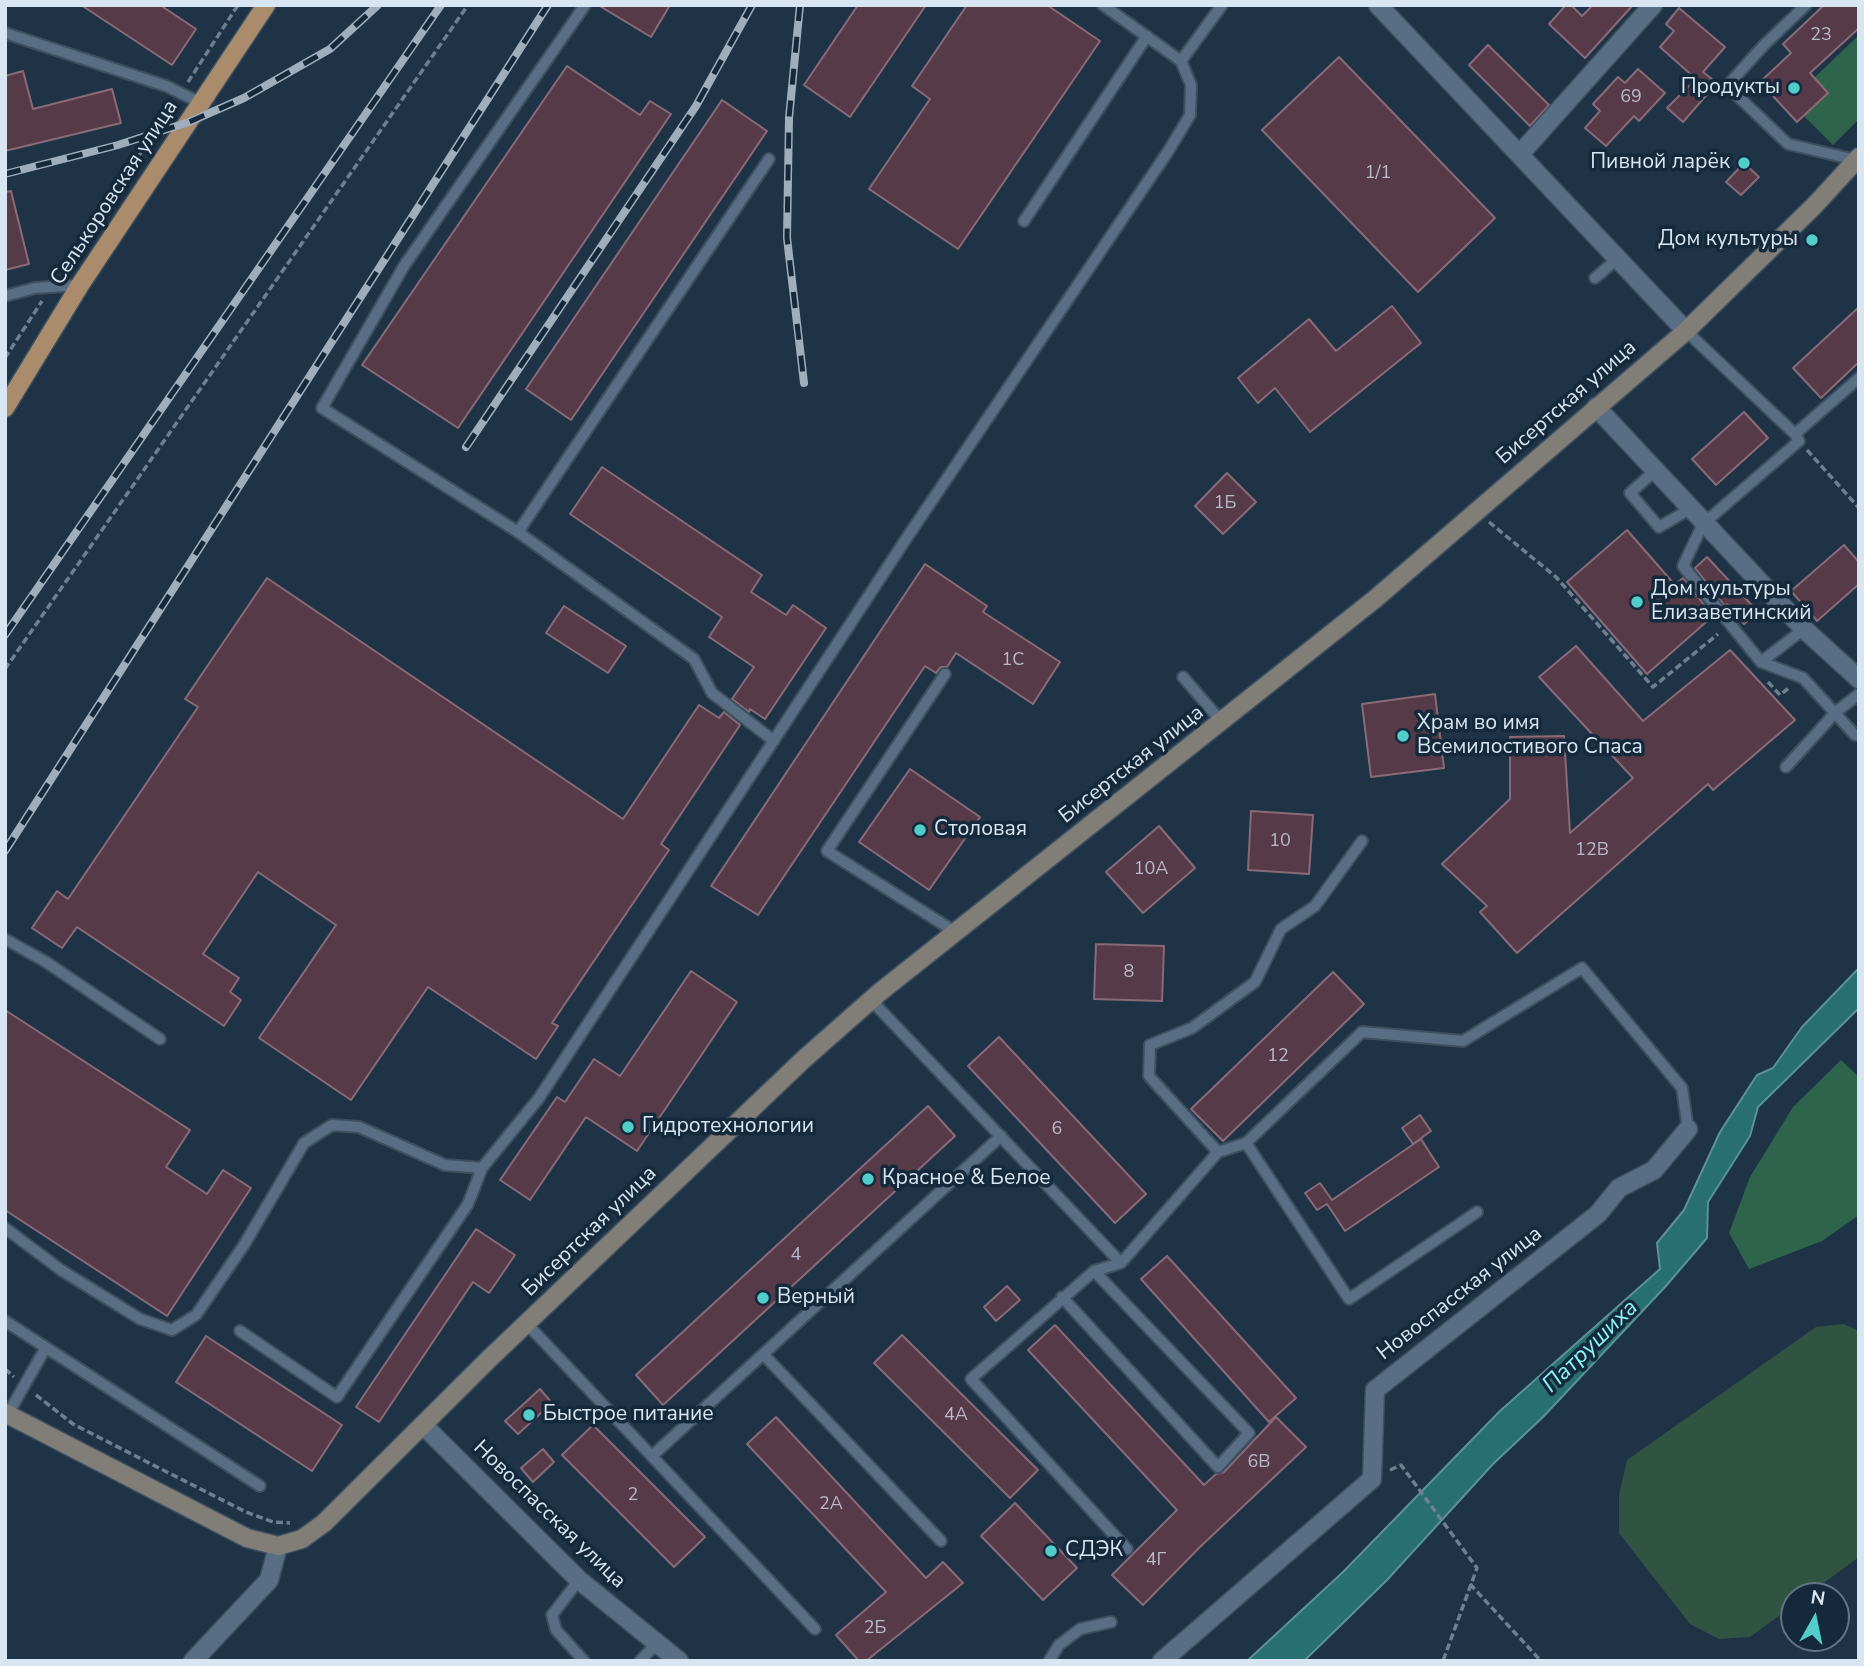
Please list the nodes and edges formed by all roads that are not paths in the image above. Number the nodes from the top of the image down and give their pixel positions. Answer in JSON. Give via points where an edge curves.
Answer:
{"nodes":[{"id":1,"x":266,"y":5,"type":"edge"},
{"id":2,"x":585,"y":5,"type":"edge"},
{"id":3,"x":1103,"y":5,"type":"edge"},
{"id":4,"x":1222,"y":5,"type":"edge"},
{"id":5,"x":1378,"y":5,"type":"edge"},
{"id":6,"x":1653,"y":5,"type":"edge"},
{"id":7,"x":1806,"y":5,"type":"edge"},
{"id":8,"x":5,"y":33,"type":"edge"},
{"id":9,"x":1147,"y":36,"type":"junction"},
{"id":10,"x":1181,"y":61,"type":"junction"},
{"id":11,"x":201,"y":103,"type":"junction"},
{"id":12,"x":1520,"y":154,"type":"junction"},
{"id":13,"x":1857,"y":158,"type":"edge"},
{"id":14,"x":769,"y":159,"type":"dead end"},
{"id":15,"x":1024,"y":221,"type":"dead end"},
{"id":16,"x":1618,"y":258,"type":"junction"},
{"id":17,"x":1595,"y":278,"type":"dead end"},
{"id":18,"x":80,"y":285,"type":"junction"},
{"id":19,"x":5,"y":296,"type":"edge"},
{"id":20,"x":1686,"y":331,"type":"junction"},
{"id":21,"x":1859,"y":378,"type":"edge"},
{"id":22,"x":1596,"y":407,"type":"junction"},
{"id":23,"x":5,"y":408,"type":"edge"},
{"id":24,"x":1797,"y":437,"type":"junction"},
{"id":25,"x":1656,"y":470,"type":"junction"},
{"id":26,"x":1690,"y":509,"type":"junction"},
{"id":27,"x":1703,"y":524,"type":"junction"},
{"id":28,"x":518,"y":533,"type":"junction"},
{"id":29,"x":1804,"y":629,"type":"junction"},
{"id":30,"x":1761,"y":662,"type":"junction"},
{"id":31,"x":945,"y":674,"type":"dead end"},
{"id":32,"x":1183,"y":677,"type":"dead end"},
{"id":33,"x":1859,"y":679,"type":"edge"},
{"id":34,"x":1859,"y":694,"type":"edge"},
{"id":35,"x":1836,"y":712,"type":"junction"},
{"id":36,"x":1222,"y":722,"type":"junction"},
{"id":37,"x":1859,"y":736,"type":"edge"},
{"id":38,"x":775,"y":741,"type":"junction"},
{"id":39,"x":1786,"y":767,"type":"dead end"},
{"id":40,"x":1362,"y":841,"type":"dead end"},
{"id":41,"x":957,"y":933,"type":"junction"},
{"id":42,"x":5,"y":939,"type":"edge"},
{"id":43,"x":872,"y":1000,"type":"junction"},
{"id":44,"x":160,"y":1039,"type":"dead end"},
{"id":45,"x":1688,"y":1129,"type":"joint"},
{"id":46,"x":1001,"y":1136,"type":"junction"},
{"id":47,"x":1246,"y":1143,"type":"junction"},
{"id":48,"x":1218,"y":1152,"type":"junction"},
{"id":49,"x":482,"y":1168,"type":"junction"},
{"id":50,"x":1477,"y":1212,"type":"dead end"},
{"id":51,"x":5,"y":1228,"type":"edge"},
{"id":52,"x":1121,"y":1263,"type":"junction"},
{"id":53,"x":1094,"y":1271,"type":"junction"},
{"id":54,"x":1062,"y":1297,"type":"junction"},
{"id":55,"x":5,"y":1321,"type":"edge"},
{"id":56,"x":527,"y":1324,"type":"junction"},
{"id":57,"x":240,"y":1331,"type":"dead end"},
{"id":58,"x":45,"y":1349,"type":"junction"},
{"id":59,"x":763,"y":1354,"type":"junction"},
{"id":60,"x":6,"y":1414,"type":"edge"},
{"id":61,"x":423,"y":1425,"type":"junction"},
{"id":62,"x":652,"y":1456,"type":"junction"},
{"id":63,"x":260,"y":1486,"type":"dead end"},
{"id":64,"x":941,"y":1541,"type":"dead end"},
{"id":65,"x":278,"y":1546,"type":"junction"},
{"id":66,"x":1126,"y":1549,"type":"dead end"},
{"id":67,"x":579,"y":1580,"type":"junction"},
{"id":68,"x":1111,"y":1622,"type":"dead end"},
{"id":69,"x":815,"y":1629,"type":"dead end"},
{"id":70,"x":657,"y":1643,"type":"junction"},
{"id":71,"x":193,"y":1661,"type":"edge"},
{"id":72,"x":584,"y":1661,"type":"edge"},
{"id":73,"x":640,"y":1661,"type":"edge"},
{"id":74,"x":679,"y":1661,"type":"edge"},
{"id":75,"x":1049,"y":1661,"type":"edge"},
{"id":76,"x":1162,"y":1661,"type":"edge"}],
"edges":[{"from":1,"to":11,"type":"main road","name":"Селькоровская улица"},
{"from":2,"to":28,"type":"lane","via":[[404,266],[322,408]]},
{"from":3,"to":9,"type":"lane"},
{"from":4,"to":10,"type":"lane"},
{"from":5,"to":12,"type":"street"},
{"from":6,"to":12,"type":"street"},
{"from":7,"to":13,"type":"lane","via":[[1727,86],[1788,144]]},
{"from":8,"to":11,"type":"lane","via":[[166,86]]},
{"from":9,"to":10,"type":"lane"},
{"from":9,"to":15,"type":"lane"},
{"from":10,"to":38,"type":"lane","via":[[1191,85],[1191,115]]},
{"from":11,"to":18,"type":"main road","name":"Селькоровская улица"},
{"from":12,"to":16,"type":"street"},
{"from":13,"to":20,"type":"main road","name":"Бисертская улица"},
{"from":14,"to":28,"type":"lane"},
{"from":16,"to":17,"type":"lane"},
{"from":16,"to":20,"type":"street"},
{"from":18,"to":19,"type":"lane","via":[[35,288]]},
{"from":18,"to":23,"type":"main road","name":"Селькоровская улица"},
{"from":20,"to":22,"type":"main road","name":"Бисертская улица"},
{"from":20,"to":24,"type":"lane"},
{"from":21,"to":24,"type":"lane"},
{"from":22,"to":25,"type":"street"},
{"from":22,"to":36,"type":"main road","name":"Бисертская улица","via":[[1376,599]]},
{"from":24,"to":27,"type":"lane"},
{"from":25,"to":26,"type":"street"},
{"from":25,"to":26,"type":"lane","via":[[1630,493],[1659,527]]},
{"from":26,"to":27,"type":"street"},
{"from":27,"to":29,"type":"street"},
{"from":27,"to":30,"type":"lane","via":[[1683,566]]},
{"from":28,"to":38,"type":"lane","via":[[694,659],[712,693]]},
{"from":29,"to":30,"type":"lane"},
{"from":29,"to":33,"type":"street"},
{"from":30,"to":35,"type":"lane","via":[[1803,678]]},
{"from":31,"to":41,"type":"lane","via":[[827,851]]},
{"from":32,"to":36,"type":"lane"},
{"from":34,"to":35,"type":"lane"},
{"from":35,"to":37,"type":"lane"},
{"from":35,"to":39,"type":"lane"},
{"from":36,"to":41,"type":"main road","name":"Бисертская улица"},
{"from":38,"to":49,"type":"lane","via":[[539,1098]]},
{"from":40,"to":48,"type":"lane","via":[[1315,905],[1281,929],[1255,982],[1192,1028],[1150,1045],[1149,1076]]},
{"from":41,"to":43,"type":"main road","name":"Бисертская улица"},
{"from":42,"to":44,"type":"lane"},
{"from":43,"to":46,"type":"lane"},
{"from":43,"to":56,"type":"main road","name":"Бисертская улица","via":[[804,1059]]},
{"from":45,"to":47,"type":"lane","via":[[1682,1088],[1582,968],[1463,1041],[1362,1032]]},
{"from":45,"to":76,"type":"street","name":"Новоспасская улица","via":[[1654,1170],[1619,1188],[1598,1214],[1375,1390],[1372,1479]]},
{"from":46,"to":52,"type":"lane"},
{"from":46,"to":59,"type":"lane"},
{"from":47,"to":48,"type":"lane"},
{"from":47,"to":50,"type":"lane","via":[[1349,1300]]},
{"from":48,"to":52,"type":"lane"},
{"from":49,"to":51,"type":"lane","via":[[445,1165],[359,1127],[332,1125],[304,1143],[196,1315],[172,1330],[140,1320]]},
{"from":49,"to":57,"type":"lane","via":[[468,1204],[337,1396]]},
{"from":52,"to":53,"type":"lane"},
{"from":53,"to":54,"type":"lane"},
{"from":53,"to":54,"type":"lane","via":[[1249,1433],[1218,1467]]},
{"from":54,"to":66,"type":"lane","via":[[971,1379]]},
{"from":55,"to":58,"type":"lane"},
{"from":56,"to":61,"type":"main road","name":"Бисертская улица"},
{"from":56,"to":62,"type":"lane"},
{"from":58,"to":60,"type":"lane"},
{"from":58,"to":63,"type":"lane"},
{"from":59,"to":62,"type":"lane"},
{"from":59,"to":64,"type":"lane"},
{"from":60,"to":65,"type":"main road","via":[[247,1538]]},
{"from":61,"to":65,"type":"main road","name":"Бисертская улица","via":[[324,1523],[302,1539]]},
{"from":61,"to":67,"type":"street","name":"Новоспасская улица"},
{"from":62,"to":69,"type":"lane"},
{"from":65,"to":71,"type":"street","via":[[269,1580]]},
{"from":67,"to":70,"type":"street","name":"Новоспасская улица"},
{"from":67,"to":72,"type":"lane","via":[[552,1615],[556,1630]]},
{"from":68,"to":75,"type":"lane","via":[[1080,1629],[1059,1645]]},
{"from":70,"to":73,"type":"lane"},
{"from":70,"to":74,"type":"street","name":"Новоспасская улица"}]}
